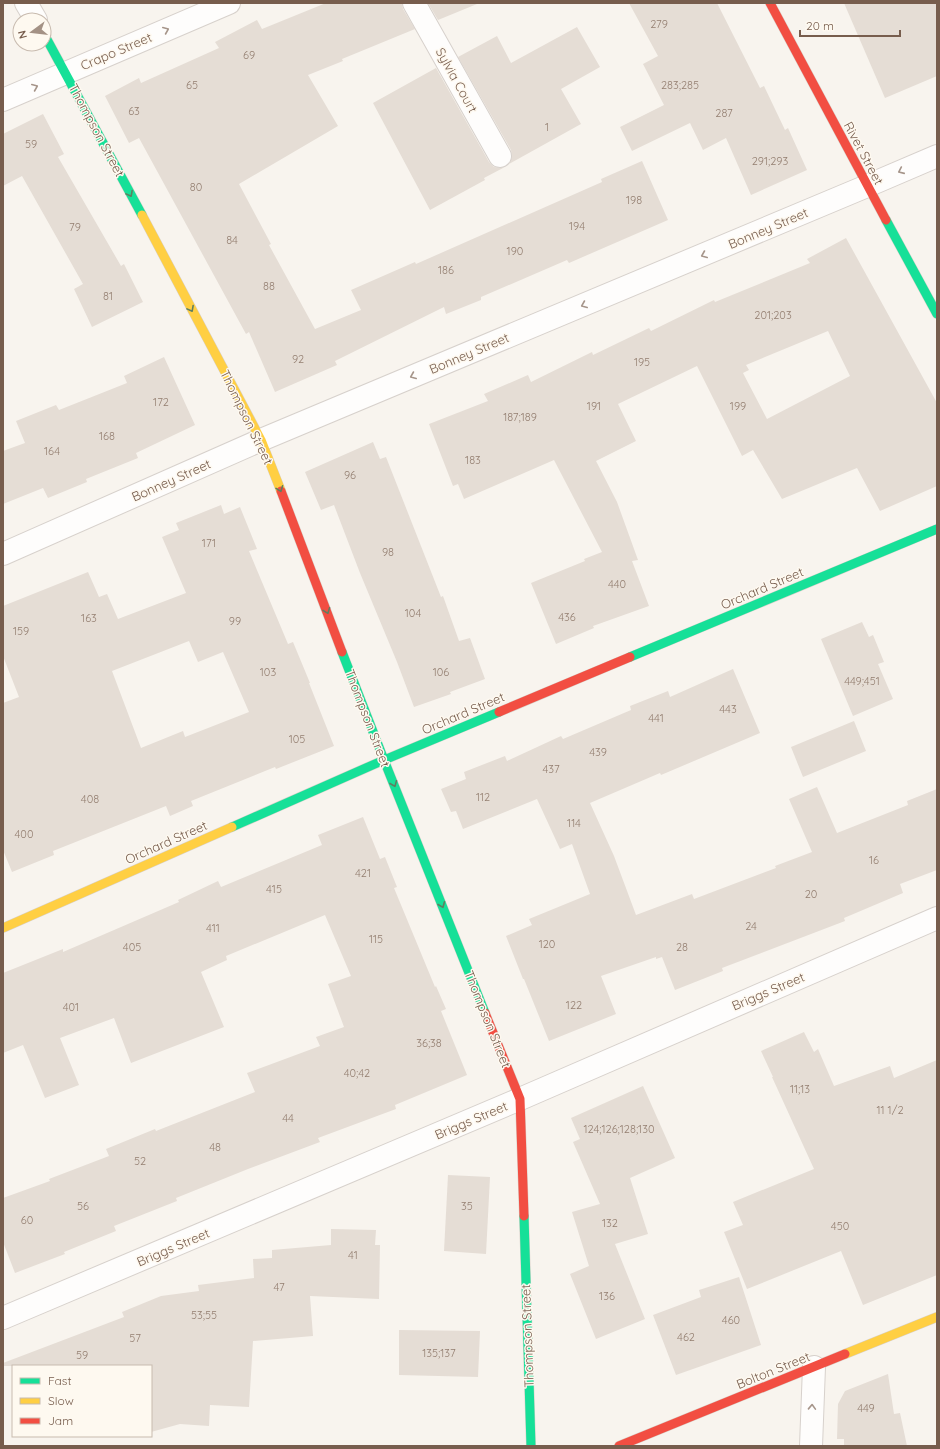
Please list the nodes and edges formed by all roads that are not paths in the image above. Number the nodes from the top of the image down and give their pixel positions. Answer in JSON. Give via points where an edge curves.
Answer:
{"nodes":[{"id":1,"x":26,"y":3,"type":"edge"},
{"id":2,"x":229,"y":3,"type":"edge"},
{"id":3,"x":414,"y":3,"type":"edge"},
{"id":4,"x":770,"y":3,"type":"edge"},
{"id":5,"x":31,"y":12,"type":"edge"},
{"id":6,"x":52,"y":48,"type":"edge"},
{"id":7,"x":66,"y":73,"type":"junction"},
{"id":8,"x":3,"y":100,"type":"edge"},
{"id":9,"x":500,"y":156,"type":"dead end"},
{"id":10,"x":937,"y":156,"type":"edge"},
{"id":11,"x":867,"y":186,"type":"junction"},
{"id":12,"x":937,"y":314,"type":"edge"},
{"id":13,"x":261,"y":440,"type":"junction"},
{"id":14,"x":937,"y":529,"type":"edge"},
{"id":15,"x":3,"y":554,"type":"edge"},
{"id":16,"x":384,"y":760,"type":"junction"},
{"id":17,"x":937,"y":918,"type":"edge"},
{"id":18,"x":3,"y":928,"type":"edge"},
{"id":19,"x":520,"y":1099,"type":"junction"},
{"id":20,"x":937,"y":1317,"type":"edge"},
{"id":21,"x":3,"y":1318,"type":"edge"},
{"id":22,"x":814,"y":1367,"type":"junction"},
{"id":23,"x":531,"y":1446,"type":"edge"},
{"id":24,"x":619,"y":1446,"type":"edge"},
{"id":25,"x":811,"y":1446,"type":"edge"}],
"edges":[{"from":1,"to":5,"type":"street"},
{"from":7,"to":2,"type":"street","name":"Crapo Street","one_way":true},
{"from":3,"to":9,"type":"street","name":"Sylvia Court"},
{"from":4,"to":11,"type":"street","name":"Rivet Street"},
{"from":6,"to":7,"type":"street","name":"Thompson Street"},
{"from":8,"to":7,"type":"street","name":"Crapo Street","one_way":true},
{"from":7,"to":13,"type":"street","name":"Thompson Street","one_way":true},
{"from":10,"to":11,"type":"street","name":"Bonney Street","one_way":true},
{"from":11,"to":12,"type":"street","name":"Rivet Street"},
{"from":11,"to":13,"type":"street","name":"Bonney Street","one_way":true},
{"from":13,"to":15,"type":"street","name":"Bonney Street"},
{"from":13,"to":16,"type":"street","name":"Thompson Street","one_way":true},
{"from":14,"to":16,"type":"street","name":"Orchard Street"},
{"from":16,"to":18,"type":"street","name":"Orchard Street"},
{"from":16,"to":19,"type":"street","name":"Thompson Street","one_way":true},
{"from":17,"to":19,"type":"street","name":"Briggs Street"},
{"from":19,"to":21,"type":"street","name":"Briggs Street"},
{"from":19,"to":23,"type":"street","name":"Thompson Street"},
{"from":20,"to":22,"type":"street","name":"Bolton Street"},
{"from":22,"to":24,"type":"street","name":"Bolton Street"},
{"from":25,"to":22,"type":"street","one_way":true}]}
